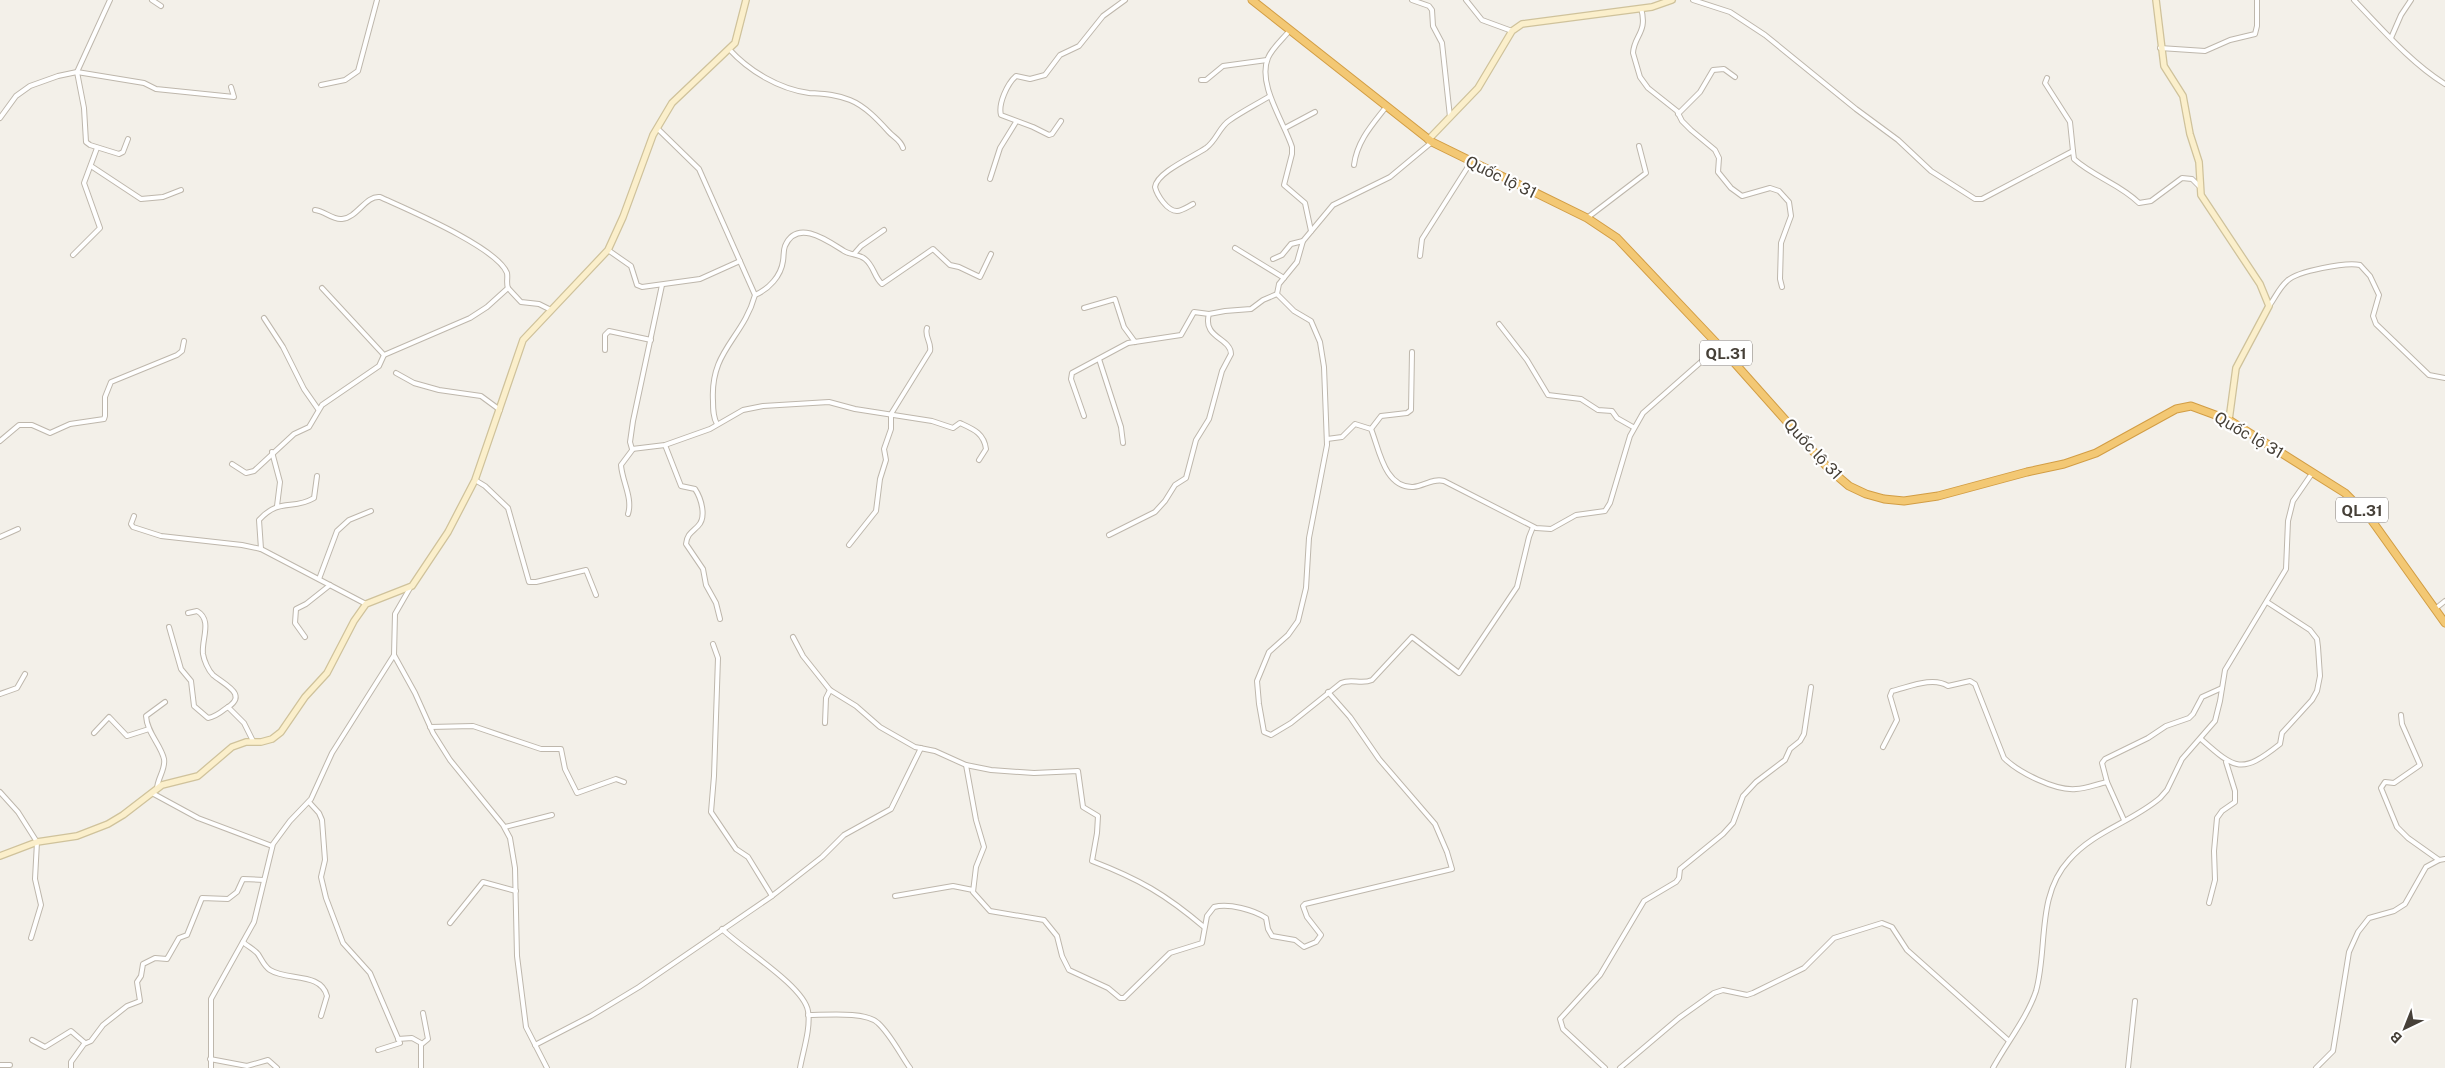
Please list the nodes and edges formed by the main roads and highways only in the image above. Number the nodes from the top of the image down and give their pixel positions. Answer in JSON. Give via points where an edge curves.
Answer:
{"nodes":[{"id":1,"x":1252,"y":0,"type":"edge"},
{"id":2,"x":2445,"y":623,"type":"edge"}],
"edges":[{"from":1,"to":2,"type":"highway","name":"Quốc lộ 31","number":"QL.31","via":[[1430,141],[1587,218],[1629,248],[1849,486],[1884,499],[1904,501],[1938,496],[2064,464],[2096,453],[2183,406],[2198,408],[2229,420],[2345,493],[2370,518]]}]}
